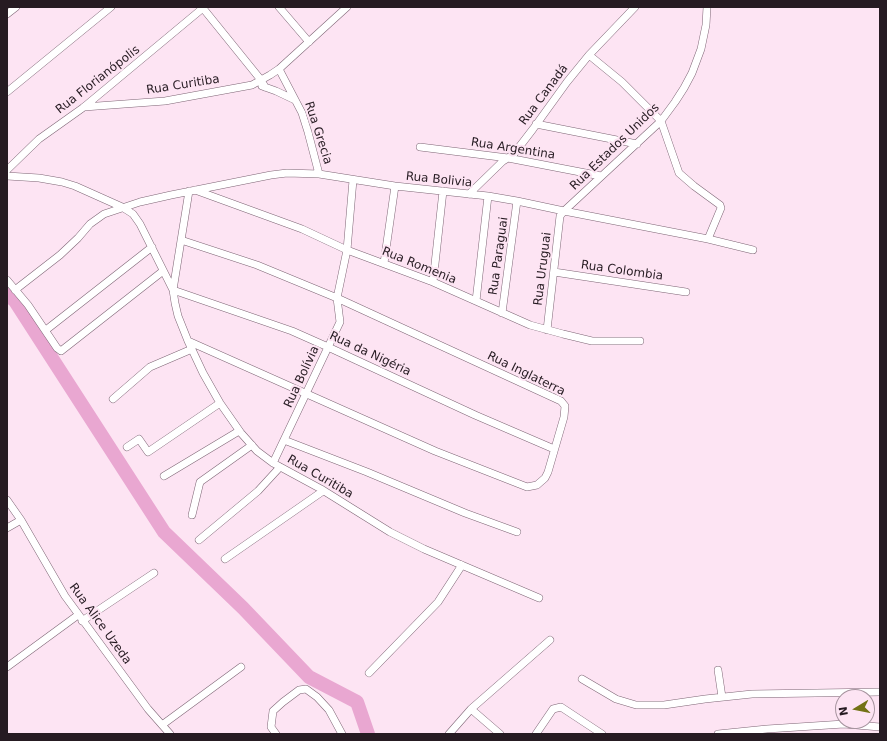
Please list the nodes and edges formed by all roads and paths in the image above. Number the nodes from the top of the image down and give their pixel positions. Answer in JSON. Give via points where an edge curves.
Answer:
{"nodes":[{"id":1,"x":16,"y":7,"type":"edge"},
{"id":2,"x":111,"y":7,"type":"edge"},
{"id":3,"x":279,"y":7,"type":"edge"},
{"id":4,"x":347,"y":7,"type":"edge"},
{"id":5,"x":707,"y":7,"type":"edge"},
{"id":6,"x":203,"y":8,"type":"edge"},
{"id":7,"x":632,"y":8,"type":"edge"},
{"id":8,"x":7,"y":14,"type":"edge"},
{"id":9,"x":308,"y":42,"type":"junction"},
{"id":10,"x":589,"y":56,"type":"junction"},
{"id":11,"x":280,"y":69,"type":"junction"},
{"id":12,"x":263,"y":83,"type":"junction"},
{"id":13,"x":252,"y":85,"type":"joint"},
{"id":14,"x":7,"y":92,"type":"edge"},
{"id":15,"x":295,"y":100,"type":"junction"},
{"id":16,"x":84,"y":107,"type":"junction"},
{"id":17,"x":661,"y":121,"type":"junction"},
{"id":18,"x":536,"y":124,"type":"junction"},
{"id":19,"x":637,"y":144,"type":"junction"},
{"id":20,"x":420,"y":146,"type":"dead end"},
{"id":21,"x":508,"y":158,"type":"junction"},
{"id":22,"x":7,"y":170,"type":"edge"},
{"id":23,"x":319,"y":174,"type":"junction"},
{"id":24,"x":7,"y":176,"type":"edge"},
{"id":25,"x":601,"y":176,"type":"junction"},
{"id":26,"x":353,"y":180,"type":"junction"},
{"id":27,"x":395,"y":186,"type":"junction"},
{"id":28,"x":192,"y":191,"type":"junction"},
{"id":29,"x":443,"y":191,"type":"junction"},
{"id":30,"x":470,"y":194,"type":"junction"},
{"id":31,"x":488,"y":196,"type":"junction"},
{"id":32,"x":517,"y":201,"type":"junction"},
{"id":33,"x":122,"y":207,"type":"junction"},
{"id":34,"x":564,"y":211,"type":"junction"},
{"id":35,"x":708,"y":239,"type":"junction"},
{"id":36,"x":181,"y":240,"type":"junction"},
{"id":37,"x":152,"y":247,"type":"junction"},
{"id":38,"x":347,"y":250,"type":"junction"},
{"id":39,"x":753,"y":250,"type":"dead end"},
{"id":40,"x":384,"y":263,"type":"junction"},
{"id":41,"x":163,"y":271,"type":"junction"},
{"id":42,"x":554,"y":272,"type":"junction"},
{"id":43,"x":7,"y":280,"type":"edge"},
{"id":44,"x":433,"y":282,"type":"junction"},
{"id":45,"x":15,"y":290,"type":"junction"},
{"id":46,"x":173,"y":290,"type":"junction"},
{"id":47,"x":686,"y":292,"type":"dead end"},
{"id":48,"x":337,"y":298,"type":"junction"},
{"id":49,"x":476,"y":301,"type":"junction"},
{"id":50,"x":502,"y":313,"type":"junction"},
{"id":51,"x":46,"y":330,"type":"junction"},
{"id":52,"x":547,"y":330,"type":"junction"},
{"id":53,"x":188,"y":341,"type":"junction"},
{"id":54,"x":640,"y":341,"type":"dead end"},
{"id":55,"x":328,"y":347,"type":"junction"},
{"id":56,"x":192,"y":349,"type":"junction"},
{"id":57,"x":306,"y":394,"type":"junction"},
{"id":58,"x":113,"y":399,"type":"dead end"},
{"id":59,"x":220,"y":403,"type":"junction"},
{"id":60,"x":240,"y":431,"type":"junction"},
{"id":61,"x":284,"y":440,"type":"junction"},
{"id":62,"x":252,"y":445,"type":"junction"},
{"id":63,"x":127,"y":447,"type":"dead end"},
{"id":64,"x":554,"y":449,"type":"junction"},
{"id":65,"x":273,"y":464,"type":"junction"},
{"id":66,"x":280,"y":467,"type":"junction"},
{"id":67,"x":164,"y":476,"type":"dead end"},
{"id":68,"x":323,"y":491,"type":"junction"},
{"id":69,"x":7,"y":500,"type":"edge"},
{"id":70,"x":192,"y":514,"type":"dead end"},
{"id":71,"x":21,"y":520,"type":"junction"},
{"id":72,"x":7,"y":528,"type":"edge"},
{"id":73,"x":517,"y":532,"type":"dead end"},
{"id":74,"x":199,"y":540,"type":"dead end"},
{"id":75,"x":225,"y":559,"type":"dead end"},
{"id":76,"x":462,"y":565,"type":"junction"},
{"id":77,"x":154,"y":573,"type":"dead end"},
{"id":78,"x":539,"y":598,"type":"dead end"},
{"id":79,"x":78,"y":615,"type":"junction"},
{"id":80,"x":82,"y":621,"type":"junction"},
{"id":81,"x":550,"y":640,"type":"dead end"},
{"id":82,"x":7,"y":667,"type":"edge"},
{"id":83,"x":241,"y":667,"type":"dead end"},
{"id":84,"x":718,"y":670,"type":"dead end"},
{"id":85,"x":369,"y":673,"type":"dead end"},
{"id":86,"x":582,"y":679,"type":"dead end"},
{"id":87,"x":880,"y":692,"type":"edge"},
{"id":88,"x":722,"y":697,"type":"junction"},
{"id":89,"x":471,"y":709,"type":"junction"},
{"id":90,"x":162,"y":725,"type":"junction"},
{"id":91,"x":880,"y":727,"type":"edge"},
{"id":92,"x":170,"y":734,"type":"edge"},
{"id":93,"x":276,"y":734,"type":"edge"},
{"id":94,"x":342,"y":734,"type":"edge"},
{"id":95,"x":449,"y":734,"type":"edge"},
{"id":96,"x":500,"y":734,"type":"edge"},
{"id":97,"x":536,"y":734,"type":"edge"},
{"id":98,"x":602,"y":734,"type":"edge"},
{"id":99,"x":718,"y":734,"type":"edge"}],
"edges":[{"from":1,"to":8,"type":"street"},
{"from":2,"to":14,"type":"street"},
{"from":3,"to":9,"type":"street"},
{"from":4,"to":9,"type":"street"},
{"from":5,"to":17,"type":"street","name":"Rua Estados Unidos","via":[[704,36],[692,73]]},
{"from":6,"to":12,"type":"street"},
{"from":6,"to":16,"type":"street","name":"Rua Florianópolis"},
{"from":7,"to":10,"type":"street","name":"Rua Canadá"},
{"from":9,"to":11,"type":"street"},
{"from":10,"to":17,"type":"street","via":[[622,82]]},
{"from":10,"to":18,"type":"street","name":"Rua Canadá","via":[[566,82]]},
{"from":11,"to":12,"type":"street"},
{"from":11,"to":15,"type":"street","name":"Rua Grecia"},
{"from":12,"to":13,"type":"street","name":"Rua Grecia"},
{"from":12,"to":15,"type":"street","name":"Rua Grecia"},
{"from":13,"to":16,"type":"street","name":"Rua Curitiba","via":[[165,100]]},
{"from":15,"to":23,"type":"street","name":"Rua Grecia","via":[[305,122]]},
{"from":16,"to":22,"type":"street","name":"Rua Florianópolis","via":[[39,140]]},
{"from":17,"to":19,"type":"street","name":"Rua Estados Unidos"},
{"from":17,"to":35,"type":"street","via":[[679,173],[720,205]]},
{"from":18,"to":19,"type":"street"},
{"from":18,"to":21,"type":"street","name":"Rua Canadá"},
{"from":19,"to":25,"type":"street","name":"Rua Estados Unidos"},
{"from":20,"to":21,"type":"street","name":"Rua Argentina"},
{"from":21,"to":25,"type":"street","name":"Rua Argentina"},
{"from":21,"to":30,"type":"street","name":"Rua Canadá"},
{"from":23,"to":26,"type":"street","name":"Rua Bolivia"},
{"from":23,"to":28,"type":"street","name":"Rua Bolivia","via":[[271,175]]},
{"from":24,"to":33,"type":"street","via":[[62,182]]},
{"from":25,"to":34,"type":"street","name":"Rua Estados Unidos"},
{"from":26,"to":27,"type":"street","name":"Rua Bolivia"},
{"from":26,"to":38,"type":"street","name":"Rua Bolívia"},
{"from":27,"to":29,"type":"street","name":"Rua Bolivia"},
{"from":27,"to":40,"type":"street"},
{"from":28,"to":33,"type":"street","name":"Rua Bolivia"},
{"from":28,"to":36,"type":"street"},
{"from":28,"to":38,"type":"street","name":"Rua Romenia","via":[[307,231]]},
{"from":29,"to":30,"type":"street","name":"Rua Bolivia"},
{"from":29,"to":44,"type":"street"},
{"from":30,"to":31,"type":"street","name":"Rua Bolivia"},
{"from":31,"to":32,"type":"street","name":"Rua Bolivia"},
{"from":31,"to":49,"type":"street"},
{"from":32,"to":34,"type":"street","name":"Rua Bolivia"},
{"from":32,"to":50,"type":"street","name":"Rua Paraguai"},
{"from":33,"to":37,"type":"street","via":[[137,219]]},
{"from":33,"to":45,"type":"street","name":"Rua Bolivia","via":[[95,220],[60,255]]},
{"from":34,"to":35,"type":"street","name":"Rua Bolivia"},
{"from":34,"to":42,"type":"street","name":"Rua Uruguai","via":[[560,220]]},
{"from":35,"to":39,"type":"street","name":"Rua Bolivia"},
{"from":36,"to":46,"type":"street"},
{"from":36,"to":48,"type":"street","name":"Rua Inglaterra","via":[[257,265]]},
{"from":37,"to":41,"type":"street"},
{"from":37,"to":51,"type":"street"},
{"from":38,"to":40,"type":"street","name":"Rua Romenia"},
{"from":38,"to":48,"type":"street","name":"Rua Bolívia"},
{"from":40,"to":44,"type":"street","name":"Rua Romenia"},
{"from":41,"to":46,"type":"street"},
{"from":41,"to":51,"type":"street","via":[[63,350],[58,350]]},
{"from":42,"to":47,"type":"street","name":"Rua Colombia"},
{"from":42,"to":52,"type":"street","name":"Rua Uruguai"},
{"from":43,"to":45,"type":"street"},
{"from":44,"to":49,"type":"street","name":"Rua Romenia"},
{"from":45,"to":51,"type":"street"},
{"from":46,"to":53,"type":"street","name":"Rua Curitiba","via":[[178,316]]},
{"from":46,"to":55,"type":"street","name":"Rua da Nigéria","via":[[292,331]]},
{"from":48,"to":55,"type":"street","name":"Rua Bolívia","via":[[340,322]]},
{"from":48,"to":64,"type":"street","name":"Rua Inglaterra","via":[[561,401],[565,406],[564,417]]},
{"from":49,"to":50,"type":"street","name":"Rua Romenia"},
{"from":50,"to":52,"type":"street","name":"Rua Romenia"},
{"from":52,"to":54,"type":"street","name":"Rua Romenia","via":[[592,341]]},
{"from":53,"to":56,"type":"street","name":"Rua Curitiba"},
{"from":53,"to":57,"type":"street","name":"Rua Inglaterra"},
{"from":55,"to":57,"type":"street","name":"Rua Bolívia"},
{"from":55,"to":64,"type":"street","name":"Rua da Nigéria"},
{"from":56,"to":58,"type":"street","via":[[150,367]]},
{"from":56,"to":59,"type":"street","name":"Rua Curitiba"},
{"from":57,"to":61,"type":"street","name":"Rua Bolívia"},
{"from":57,"to":64,"type":"street","name":"Rua Inglaterra","via":[[435,451],[527,487],[537,485],[545,478]]},
{"from":59,"to":60,"type":"street","name":"Rua Curitiba"},
{"from":59,"to":63,"type":"street","via":[[148,452],[139,439]]},
{"from":60,"to":62,"type":"street","name":"Rua Curitiba"},
{"from":60,"to":67,"type":"street"},
{"from":61,"to":65,"type":"street","name":"Rua Bolívia"},
{"from":61,"to":73,"type":"street"},
{"from":62,"to":65,"type":"street","name":"Rua Curitiba"},
{"from":62,"to":70,"type":"street","via":[[200,482]]},
{"from":65,"to":66,"type":"street","name":"Rua Curitiba"},
{"from":66,"to":68,"type":"street","name":"Rua Curitiba"},
{"from":66,"to":74,"type":"street","via":[[258,491]]},
{"from":68,"to":75,"type":"street"},
{"from":68,"to":76,"type":"street","name":"Rua Curitiba","via":[[390,532]]},
{"from":69,"to":71,"type":"street","name":"Rua Alice Uzeda"},
{"from":71,"to":72,"type":"street"},
{"from":71,"to":79,"type":"street","name":"Rua Alice Uzeda"},
{"from":76,"to":78,"type":"street","name":"Rua Curitiba"},
{"from":76,"to":85,"type":"street","via":[[434,606]]},
{"from":77,"to":80,"type":"street"},
{"from":79,"to":80,"type":"street","name":"Rua Alice Uzeda"},
{"from":79,"to":82,"type":"street"},
{"from":80,"to":90,"type":"street","name":"Rua Alice Uzeda"},
{"from":81,"to":89,"type":"street"},
{"from":83,"to":90,"type":"street"},
{"from":84,"to":88,"type":"street"},
{"from":86,"to":88,"type":"street","via":[[616,699],[636,705],[664,705]]},
{"from":87,"to":88,"type":"street","via":[[752,694]]},
{"from":89,"to":95,"type":"street"},
{"from":89,"to":96,"type":"street"},
{"from":90,"to":92,"type":"street","name":"Rua Alice Uzeda"},
{"from":91,"to":99,"type":"street","via":[[844,724]]},
{"from":93,"to":94,"type":"street","via":[[271,727],[273,712],[299,690],[306,689],[329,710]]},
{"from":97,"to":98,"type":"street","via":[[553,710],[561,707]]}]}
